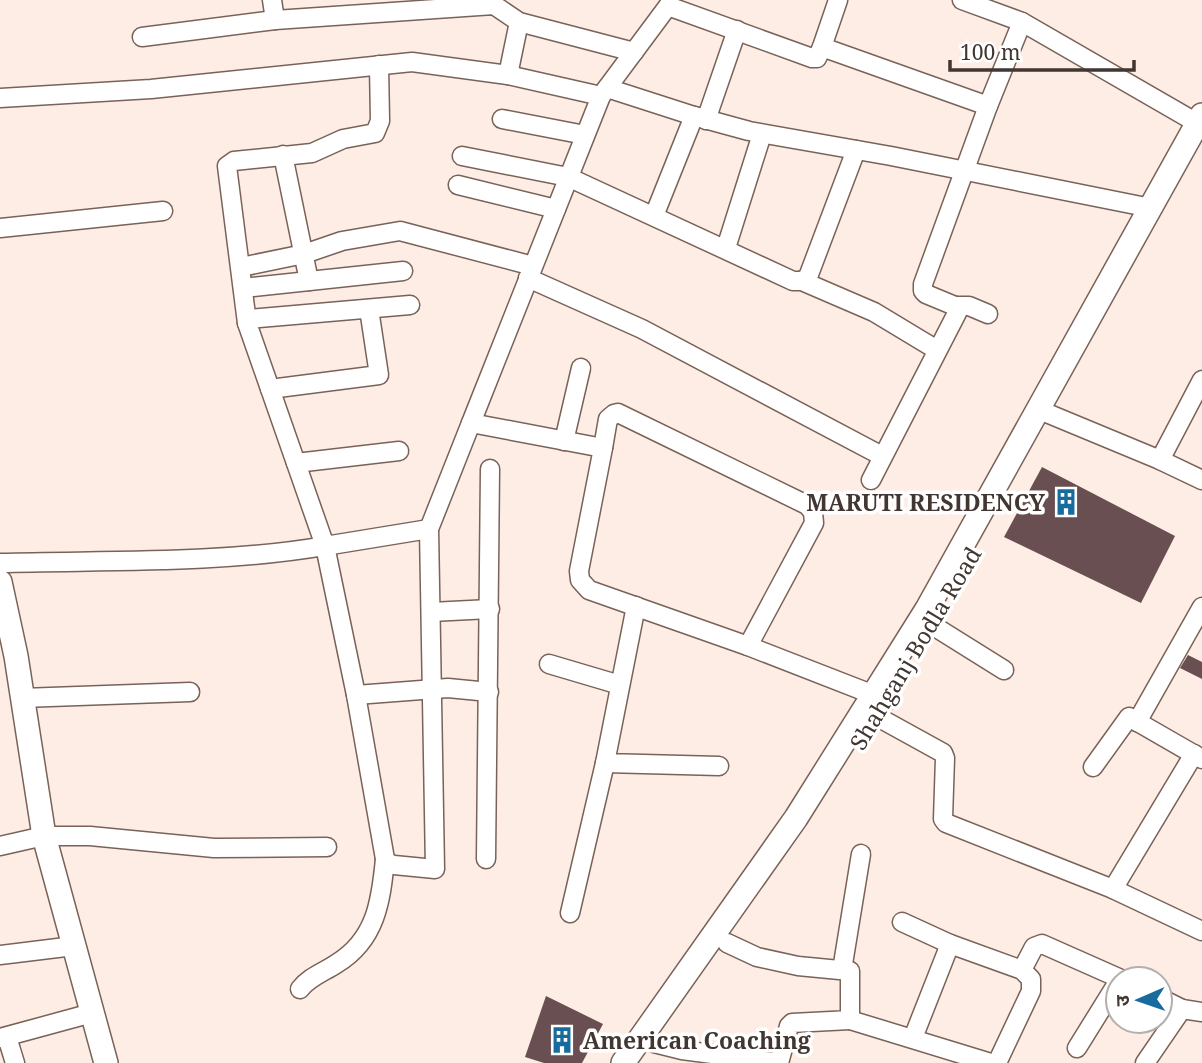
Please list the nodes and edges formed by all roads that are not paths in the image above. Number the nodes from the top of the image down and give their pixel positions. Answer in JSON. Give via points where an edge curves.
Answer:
{"nodes":[{"id":1,"x":272,"y":0,"type":"edge"},
{"id":2,"x":838,"y":0,"type":"edge"},
{"id":3,"x":962,"y":0,"type":"edge"},
{"id":4,"x":668,"y":3,"type":"edge"},
{"id":5,"x":275,"y":20,"type":"junction"},
{"id":6,"x":519,"y":22,"type":"junction"},
{"id":7,"x":1022,"y":22,"type":"junction"},
{"id":8,"x":737,"y":30,"type":"junction"},
{"id":9,"x":142,"y":37,"type":"dead end"},
{"id":10,"x":822,"y":47,"type":"junction"},
{"id":11,"x":634,"y":52,"type":"junction"},
{"id":12,"x":379,"y":65,"type":"junction"},
{"id":13,"x":508,"y":75,"type":"junction"},
{"id":14,"x":604,"y":92,"type":"junction"},
{"id":15,"x":0,"y":98,"type":"edge"},
{"id":16,"x":988,"y":106,"type":"junction"},
{"id":17,"x":502,"y":118,"type":"dead end"},
{"id":18,"x":700,"y":118,"type":"junction"},
{"id":19,"x":1201,"y":127,"type":"edge"},
{"id":20,"x":762,"y":134,"type":"junction"},
{"id":21,"x":585,"y":135,"type":"junction"},
{"id":22,"x":856,"y":150,"type":"junction"},
{"id":23,"x":283,"y":155,"type":"junction"},
{"id":24,"x":462,"y":156,"type":"dead end"},
{"id":25,"x":965,"y":171,"type":"junction"},
{"id":26,"x":568,"y":177,"type":"junction"},
{"id":27,"x":458,"y":185,"type":"dead end"},
{"id":28,"x":1151,"y":208,"type":"junction"},
{"id":29,"x":556,"y":209,"type":"junction"},
{"id":30,"x":163,"y":211,"type":"dead end"},
{"id":31,"x":654,"y":216,"type":"junction"},
{"id":32,"x":0,"y":228,"type":"edge"},
{"id":33,"x":726,"y":248,"type":"junction"},
{"id":34,"x":304,"y":254,"type":"junction"},
{"id":35,"x":241,"y":267,"type":"junction"},
{"id":36,"x":403,"y":271,"type":"dead end"},
{"id":37,"x":531,"y":272,"type":"junction"},
{"id":38,"x":309,"y":281,"type":"junction"},
{"id":39,"x":803,"y":281,"type":"junction"},
{"id":40,"x":243,"y":288,"type":"junction"},
{"id":41,"x":410,"y":305,"type":"dead end"},
{"id":42,"x":955,"y":306,"type":"junction"},
{"id":43,"x":369,"y":309,"type":"junction"},
{"id":44,"x":988,"y":314,"type":"dead end"},
{"id":45,"x":247,"y":323,"type":"junction"},
{"id":46,"x":937,"y":350,"type":"junction"},
{"id":47,"x":581,"y":368,"type":"dead end"},
{"id":48,"x":1200,"y":388,"type":"edge"},
{"id":49,"x":270,"y":389,"type":"junction"},
{"id":50,"x":1044,"y":411,"type":"junction"},
{"id":51,"x":471,"y":424,"type":"junction"},
{"id":52,"x":564,"y":441,"type":"junction"},
{"id":53,"x":603,"y":448,"type":"junction"},
{"id":54,"x":399,"y":451,"type":"dead end"},
{"id":55,"x":882,"y":456,"type":"junction"},
{"id":56,"x":1160,"y":460,"type":"junction"},
{"id":57,"x":296,"y":463,"type":"junction"},
{"id":58,"x":490,"y":469,"type":"dead end"},
{"id":59,"x":871,"y":480,"type":"dead end"},
{"id":60,"x":1202,"y":480,"type":"edge"},
{"id":61,"x":429,"y":530,"type":"junction"},
{"id":62,"x":325,"y":546,"type":"junction"},
{"id":63,"x":0,"y":563,"type":"edge"},
{"id":64,"x":0,"y":582,"type":"edge"},
{"id":65,"x":942,"y":596,"type":"junction"},
{"id":66,"x":636,"y":606,"type":"junction"},
{"id":67,"x":1202,"y":607,"type":"edge"},
{"id":68,"x":490,"y":609,"type":"junction"},
{"id":69,"x":431,"y":611,"type":"junction"},
{"id":70,"x":932,"y":625,"type":"junction"},
{"id":71,"x":748,"y":646,"type":"junction"},
{"id":72,"x":549,"y":664,"type":"dead end"},
{"id":73,"x":1004,"y":670,"type":"dead end"},
{"id":74,"x":620,"y":685,"type":"junction"},
{"id":75,"x":432,"y":689,"type":"junction"},
{"id":76,"x":190,"y":692,"type":"dead end"},
{"id":77,"x":489,"y":692,"type":"junction"},
{"id":78,"x":356,"y":695,"type":"junction"},
{"id":79,"x":22,"y":698,"type":"junction"},
{"id":80,"x":875,"y":706,"type":"junction"},
{"id":81,"x":1137,"y":722,"type":"junction"},
{"id":82,"x":1198,"y":756,"type":"edge"},
{"id":83,"x":605,"y":763,"type":"junction"},
{"id":84,"x":719,"y":766,"type":"dead end"},
{"id":85,"x":1093,"y":767,"type":"dead end"},
{"id":86,"x":44,"y":836,"type":"junction"},
{"id":87,"x":0,"y":846,"type":"edge"},
{"id":88,"x":327,"y":848,"type":"dead end"},
{"id":89,"x":861,"y":854,"type":"dead end"},
{"id":90,"x":385,"y":859,"type":"junction"},
{"id":91,"x":486,"y":859,"type":"dead end"},
{"id":92,"x":1113,"y":889,"type":"junction"},
{"id":93,"x":570,"y":913,"type":"dead end"},
{"id":94,"x":902,"y":922,"type":"dead end"},
{"id":95,"x":1202,"y":931,"type":"edge"},
{"id":96,"x":727,"y":943,"type":"junction"},
{"id":97,"x":950,"y":944,"type":"junction"},
{"id":98,"x":74,"y":946,"type":"junction"},
{"id":99,"x":0,"y":955,"type":"edge"},
{"id":100,"x":842,"y":970,"type":"junction"},
{"id":101,"x":1022,"y":970,"type":"junction"},
{"id":102,"x":1104,"y":973,"type":"edge"},
{"id":103,"x":300,"y":989,"type":"dead end"},
{"id":104,"x":1104,"y":1005,"type":"edge"},
{"id":105,"x":1174,"y":1005,"type":"edge"},
{"id":106,"x":1182,"y":1009,"type":"junction"},
{"id":107,"x":1202,"y":1012,"type":"edge"},
{"id":108,"x":92,"y":1013,"type":"junction"},
{"id":109,"x":850,"y":1020,"type":"junction"},
{"id":110,"x":3,"y":1037,"type":"edge"},
{"id":111,"x":913,"y":1038,"type":"junction"},
{"id":112,"x":654,"y":1043,"type":"junction"},
{"id":113,"x":1077,"y":1048,"type":"dead end"},
{"id":114,"x":15,"y":1063,"type":"edge"},
{"id":115,"x":106,"y":1063,"type":"edge"},
{"id":116,"x":623,"y":1063,"type":"edge"},
{"id":117,"x":640,"y":1063,"type":"edge"},
{"id":118,"x":991,"y":1063,"type":"edge"},
{"id":119,"x":997,"y":1063,"type":"edge"},
{"id":120,"x":1145,"y":1063,"type":"edge"}],
"edges":[{"from":1,"to":5,"type":"street"},
{"from":2,"to":10,"type":"street"},
{"from":3,"to":7,"type":"street"},
{"from":4,"to":8,"type":"street"},
{"from":4,"to":11,"type":"street"},
{"from":5,"to":6,"type":"street","via":[[494,5]]},
{"from":5,"to":9,"type":"street"},
{"from":6,"to":11,"type":"street"},
{"from":6,"to":13,"type":"street"},
{"from":7,"to":16,"type":"street"},
{"from":7,"to":19,"type":"street"},
{"from":8,"to":10,"type":"street","via":[[812,58],[817,58]]},
{"from":8,"to":18,"type":"street"},
{"from":10,"to":16,"type":"street"},
{"from":11,"to":14,"type":"street"},
{"from":12,"to":13,"type":"street","via":[[412,62]]},
{"from":12,"to":15,"type":"street","via":[[142,90]]},
{"from":12,"to":23,"type":"street","via":[[380,121],[375,133],[343,139],[312,153]]},
{"from":13,"to":14,"type":"street"},
{"from":14,"to":18,"type":"street"},
{"from":14,"to":21,"type":"street"},
{"from":16,"to":25,"type":"street"},
{"from":17,"to":21,"type":"street"},
{"from":18,"to":20,"type":"street"},
{"from":18,"to":31,"type":"street"},
{"from":19,"to":28,"type":"main road"},
{"from":19,"to":50,"type":"main road","via":[[1150,239]]},
{"from":20,"to":22,"type":"street"},
{"from":20,"to":33,"type":"street"},
{"from":21,"to":26,"type":"street"},
{"from":22,"to":25,"type":"street"},
{"from":22,"to":39,"type":"street"},
{"from":23,"to":34,"type":"street"},
{"from":23,"to":35,"type":"street","via":[[234,161],[227,166]]},
{"from":24,"to":26,"type":"street"},
{"from":25,"to":28,"type":"street"},
{"from":25,"to":42,"type":"street","via":[[923,288],[926,294]]},
{"from":26,"to":29,"type":"street"},
{"from":26,"to":31,"type":"street"},
{"from":27,"to":29,"type":"street"},
{"from":28,"to":50,"type":"main road"},
{"from":29,"to":37,"type":"street"},
{"from":30,"to":32,"type":"street"},
{"from":31,"to":33,"type":"street"},
{"from":33,"to":39,"type":"street","via":[[793,281]]},
{"from":34,"to":35,"type":"street"},
{"from":34,"to":37,"type":"street","via":[[342,241],[400,231]]},
{"from":34,"to":38,"type":"street"},
{"from":35,"to":40,"type":"street"},
{"from":36,"to":38,"type":"street"},
{"from":37,"to":51,"type":"street"},
{"from":37,"to":55,"type":"street"},
{"from":38,"to":40,"type":"street"},
{"from":39,"to":46,"type":"street","via":[[874,312]]},
{"from":40,"to":45,"type":"street"},
{"from":41,"to":43,"type":"street"},
{"from":42,"to":44,"type":"street"},
{"from":42,"to":46,"type":"street","via":[[957,313]]},
{"from":43,"to":45,"type":"street","via":[[249,318]]},
{"from":43,"to":49,"type":"street","via":[[379,375]]},
{"from":45,"to":49,"type":"street"},
{"from":46,"to":55,"type":"street"},
{"from":47,"to":52,"type":"street"},
{"from":48,"to":56,"type":"street"},
{"from":49,"to":57,"type":"street"},
{"from":50,"to":56,"type":"street"},
{"from":50,"to":65,"type":"main road"},
{"from":51,"to":52,"type":"street"},
{"from":51,"to":61,"type":"street"},
{"from":52,"to":53,"type":"street"},
{"from":53,"to":66,"type":"street","via":[[580,580],[589,590]]},
{"from":53,"to":71,"type":"street","via":[[608,419],[618,413],[813,512],[814,523]]},
{"from":54,"to":57,"type":"street"},
{"from":55,"to":59,"type":"street"},
{"from":56,"to":60,"type":"street"},
{"from":57,"to":62,"type":"street"},
{"from":58,"to":68,"type":"street"},
{"from":61,"to":62,"type":"street"},
{"from":61,"to":69,"type":"street"},
{"from":62,"to":63,"type":"street","via":[[281,554]]},
{"from":62,"to":78,"type":"street"},
{"from":64,"to":79,"type":"main road"},
{"from":65,"to":70,"type":"main road","name":"Shahganj Bodla Road"},
{"from":65,"to":80,"type":"main road"},
{"from":66,"to":71,"type":"street"},
{"from":66,"to":74,"type":"street"},
{"from":67,"to":81,"type":"street"},
{"from":68,"to":69,"type":"street"},
{"from":68,"to":77,"type":"street"},
{"from":69,"to":75,"type":"street"},
{"from":70,"to":73,"type":"street"},
{"from":70,"to":80,"type":"main road","name":"Shahganj Bodla Road"},
{"from":71,"to":80,"type":"street"},
{"from":72,"to":74,"type":"street"},
{"from":74,"to":83,"type":"street"},
{"from":75,"to":77,"type":"street"},
{"from":75,"to":78,"type":"street"},
{"from":75,"to":90,"type":"street","via":[[435,869],[394,865]]},
{"from":76,"to":79,"type":"street"},
{"from":77,"to":91,"type":"street"},
{"from":78,"to":90,"type":"street"},
{"from":79,"to":86,"type":"main road"},
{"from":80,"to":92,"type":"street","via":[[945,756],[946,823]]},
{"from":80,"to":96,"type":"main road","name":"Shahganj Bodla Road"},
{"from":80,"to":116,"type":"main road"},
{"from":81,"to":82,"type":"street"},
{"from":81,"to":85,"type":"street","via":[[1129,717]]},
{"from":82,"to":92,"type":"street"},
{"from":83,"to":84,"type":"street"},
{"from":83,"to":93,"type":"street"},
{"from":86,"to":87,"type":"street"},
{"from":86,"to":88,"type":"street","via":[[214,848]]},
{"from":86,"to":98,"type":"main road"},
{"from":89,"to":100,"type":"street"},
{"from":90,"to":103,"type":"street","via":[[379,908],[366,937],[349,955]]},
{"from":92,"to":95,"type":"street"},
{"from":94,"to":97,"type":"street"},
{"from":96,"to":100,"type":"street","via":[[757,957]]},
{"from":96,"to":112,"type":"main road","name":"Shahganj Bodla Road"},
{"from":97,"to":101,"type":"street"},
{"from":97,"to":111,"type":"street"},
{"from":98,"to":99,"type":"street"},
{"from":98,"to":108,"type":"main road"},
{"from":100,"to":109,"type":"street","via":[[851,974]]},
{"from":101,"to":102,"type":"street","via":[[1034,947],[1042,944]]},
{"from":101,"to":119,"type":"street","via":[[1031,979],[1031,990]]},
{"from":104,"to":113,"type":"street"},
{"from":105,"to":106,"type":"street"},
{"from":106,"to":107,"type":"street"},
{"from":106,"to":120,"type":"street"},
{"from":108,"to":110,"type":"street"},
{"from":108,"to":115,"type":"main road"},
{"from":109,"to":111,"type":"street"},
{"from":109,"to":112,"type":"street","via":[[790,1024],[779,1063]]},
{"from":110,"to":114,"type":"street"},
{"from":111,"to":118,"type":"street"},
{"from":112,"to":117,"type":"main road","name":"Shahganj Bodla Road"}]}
